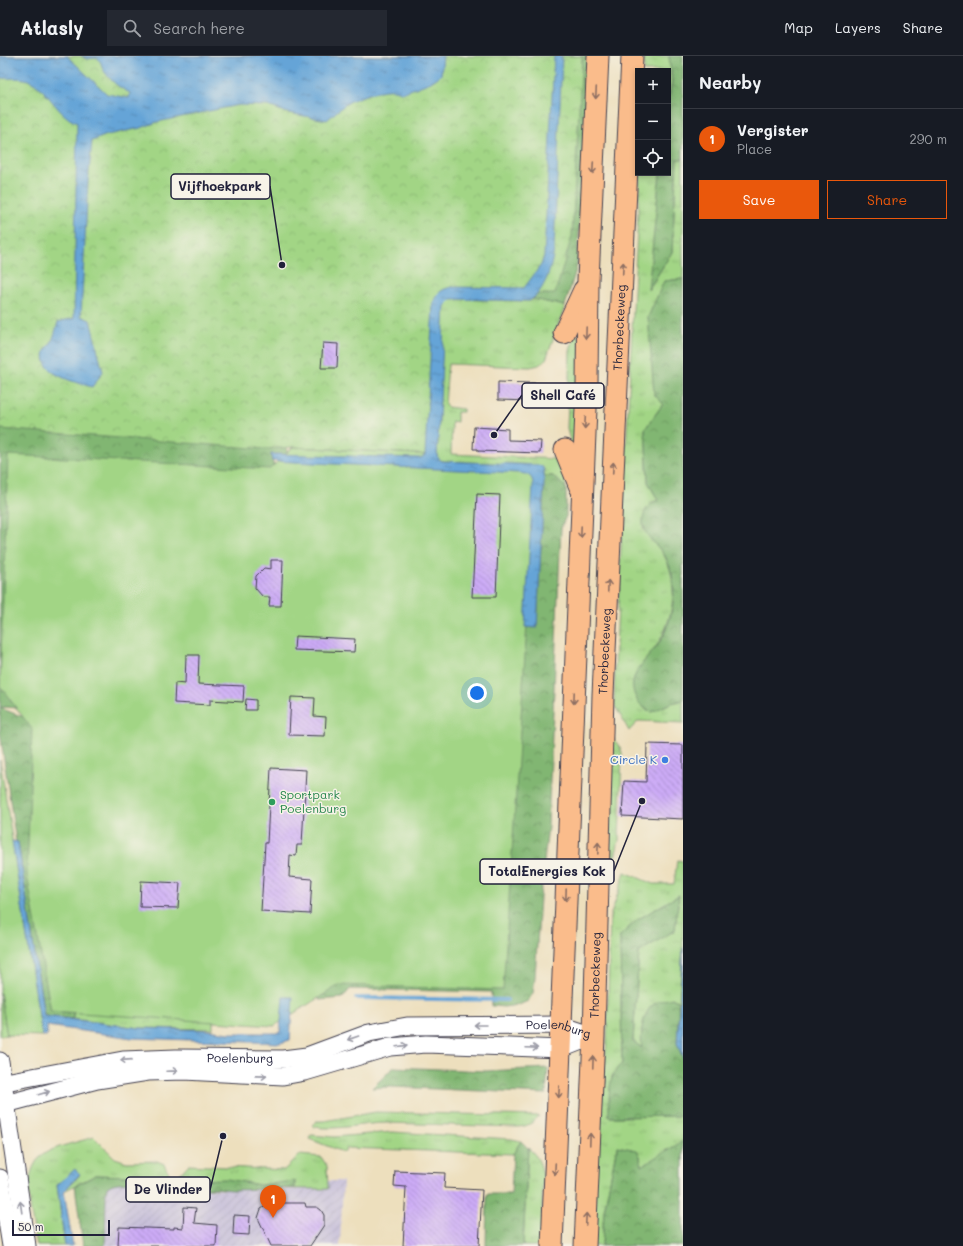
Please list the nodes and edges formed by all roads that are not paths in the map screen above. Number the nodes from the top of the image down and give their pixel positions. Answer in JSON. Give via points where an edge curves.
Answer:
{"nodes":[{"id":1,"x":598,"y":56,"type":"edge"},
{"id":2,"x":632,"y":56,"type":"edge"},
{"id":3,"x":588,"y":280,"type":"junction"},
{"id":4,"x":564,"y":333,"type":"dead end"},
{"id":5,"x":565,"y":450,"type":"dead end"},
{"id":6,"x":582,"y":493,"type":"junction"},
{"id":7,"x":603,"y":694,"type":"junction"},
{"id":8,"x":616,"y":730,"type":"dead end"},
{"id":9,"x":612,"y":880,"type":"dead end"},
{"id":10,"x":596,"y":915,"type":"junction"},
{"id":11,"x":561,"y":1025,"type":"junction"},
{"id":12,"x":594,"y":1036,"type":"junction"},
{"id":13,"x":561,"y":1049,"type":"junction"},
{"id":14,"x":0,"y":1061,"type":"edge"},
{"id":15,"x":2,"y":1082,"type":"edge"},
{"id":16,"x":3,"y":1102,"type":"edge"},
{"id":17,"x":0,"y":1178,"type":"edge"},
{"id":18,"x":10,"y":1246,"type":"edge"},
{"id":19,"x":27,"y":1246,"type":"edge"},
{"id":20,"x":552,"y":1246,"type":"edge"},
{"id":21,"x":585,"y":1246,"type":"edge"}],
"edges":[{"from":1,"to":3,"type":"main road","one_way":true},
{"from":7,"to":2,"type":"main road","name":"Thorbeckeweg","one_way":true},
{"from":3,"to":4,"type":"main road"},
{"from":3,"to":6,"type":"main road","one_way":true},
{"from":5,"to":6,"type":"main road"},
{"from":6,"to":11,"type":"main road","one_way":true},
{"from":7,"to":8,"type":"main road"},
{"from":10,"to":7,"type":"main road","name":"Thorbeckeweg","one_way":true},
{"from":9,"to":10,"type":"main road"},
{"from":10,"to":12,"type":"main road","name":"Thorbeckeweg"},
{"from":11,"to":12,"type":"street","name":"Poelenburg"},
{"from":11,"to":13,"type":"main road"},
{"from":11,"to":15,"type":"street","name":"Poelenburg","one_way":true,"via":[[408,1026],[369,1033],[307,1056],[123,1060]]},
{"from":12,"to":13,"type":"street","name":"Poelenburg"},
{"from":21,"to":12,"type":"main road","name":"Thorbeckeweg","one_way":true},
{"from":16,"to":13,"type":"street","name":"Poelenburg","one_way":true,"via":[[13,1102],[97,1080],[148,1072],[184,1071],[283,1076],[390,1047],[408,1045]]},
{"from":13,"to":20,"type":"main road","one_way":true},
{"from":14,"to":15,"type":"street"},
{"from":15,"to":16,"type":"street"},
{"from":19,"to":16,"type":"street","one_way":true},
{"from":17,"to":18,"type":"street"}]}
